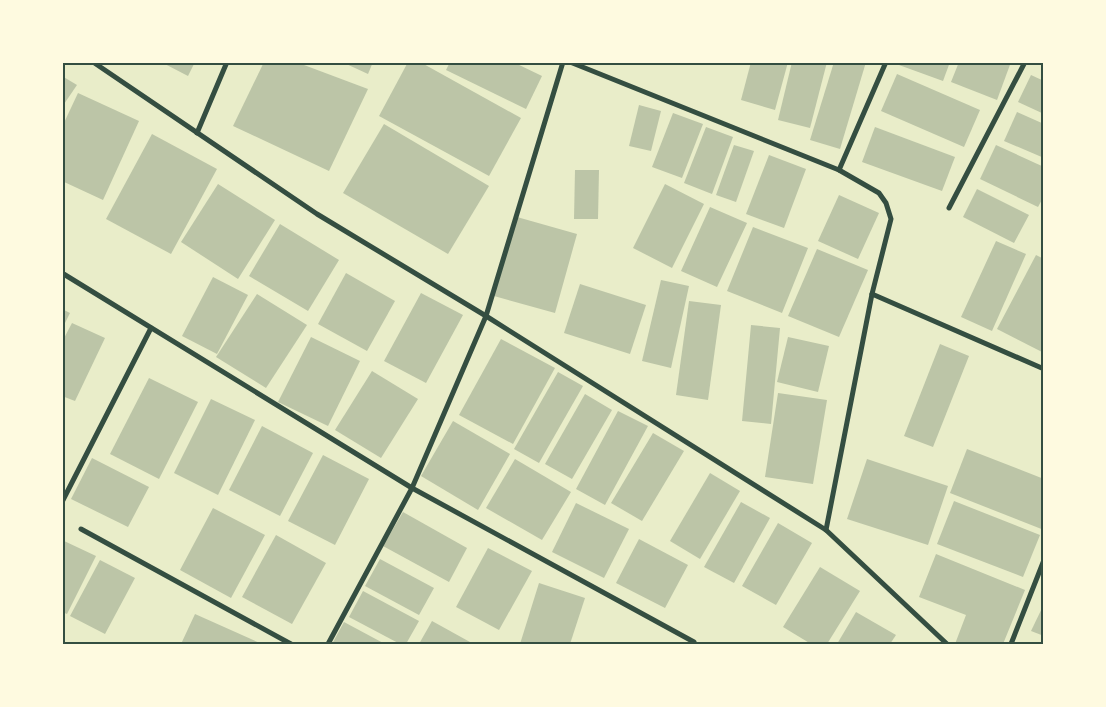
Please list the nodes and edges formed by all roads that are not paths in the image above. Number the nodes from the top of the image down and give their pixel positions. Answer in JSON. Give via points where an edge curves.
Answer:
{"nodes":[{"id":1,"x":93,"y":62,"type":"edge"},
{"id":2,"x":227,"y":62,"type":"edge"},
{"id":3,"x":562,"y":62,"type":"edge"},
{"id":4,"x":570,"y":62,"type":"edge"},
{"id":5,"x":886,"y":62,"type":"edge"},
{"id":6,"x":1025,"y":62,"type":"edge"},
{"id":7,"x":197,"y":133,"type":"junction"},
{"id":8,"x":839,"y":170,"type":"junction"},
{"id":9,"x":949,"y":208,"type":"dead end"},
{"id":10,"x":62,"y":273,"type":"edge"},
{"id":11,"x":872,"y":294,"type":"junction"},
{"id":12,"x":486,"y":316,"type":"junction"},
{"id":13,"x":151,"y":328,"type":"junction"},
{"id":14,"x":1044,"y":369,"type":"edge"},
{"id":15,"x":412,"y":488,"type":"junction"},
{"id":16,"x":62,"y":502,"type":"edge"},
{"id":17,"x":81,"y":529,"type":"dead end"},
{"id":18,"x":826,"y":530,"type":"junction"},
{"id":19,"x":1044,"y":560,"type":"edge"},
{"id":20,"x":694,"y":642,"type":"dead end"},
{"id":21,"x":291,"y":644,"type":"edge"},
{"id":22,"x":328,"y":644,"type":"edge"},
{"id":23,"x":948,"y":644,"type":"edge"},
{"id":24,"x":1011,"y":644,"type":"edge"}],
"edges":[{"from":1,"to":7,"type":"street"},
{"from":2,"to":7,"type":"street"},
{"from":3,"to":12,"type":"street"},
{"from":4,"to":8,"type":"street"},
{"from":5,"to":8,"type":"street"},
{"from":6,"to":9,"type":"street"},
{"from":7,"to":12,"type":"street","via":[[317,214]]},
{"from":8,"to":11,"type":"street","via":[[879,193],[891,219]]},
{"from":10,"to":13,"type":"street"},
{"from":11,"to":14,"type":"street"},
{"from":11,"to":18,"type":"street"},
{"from":12,"to":15,"type":"street"},
{"from":12,"to":18,"type":"street"},
{"from":13,"to":15,"type":"street"},
{"from":13,"to":16,"type":"street"},
{"from":15,"to":20,"type":"street"},
{"from":15,"to":22,"type":"street"},
{"from":17,"to":21,"type":"street"},
{"from":18,"to":23,"type":"street"},
{"from":19,"to":24,"type":"street"}]}
